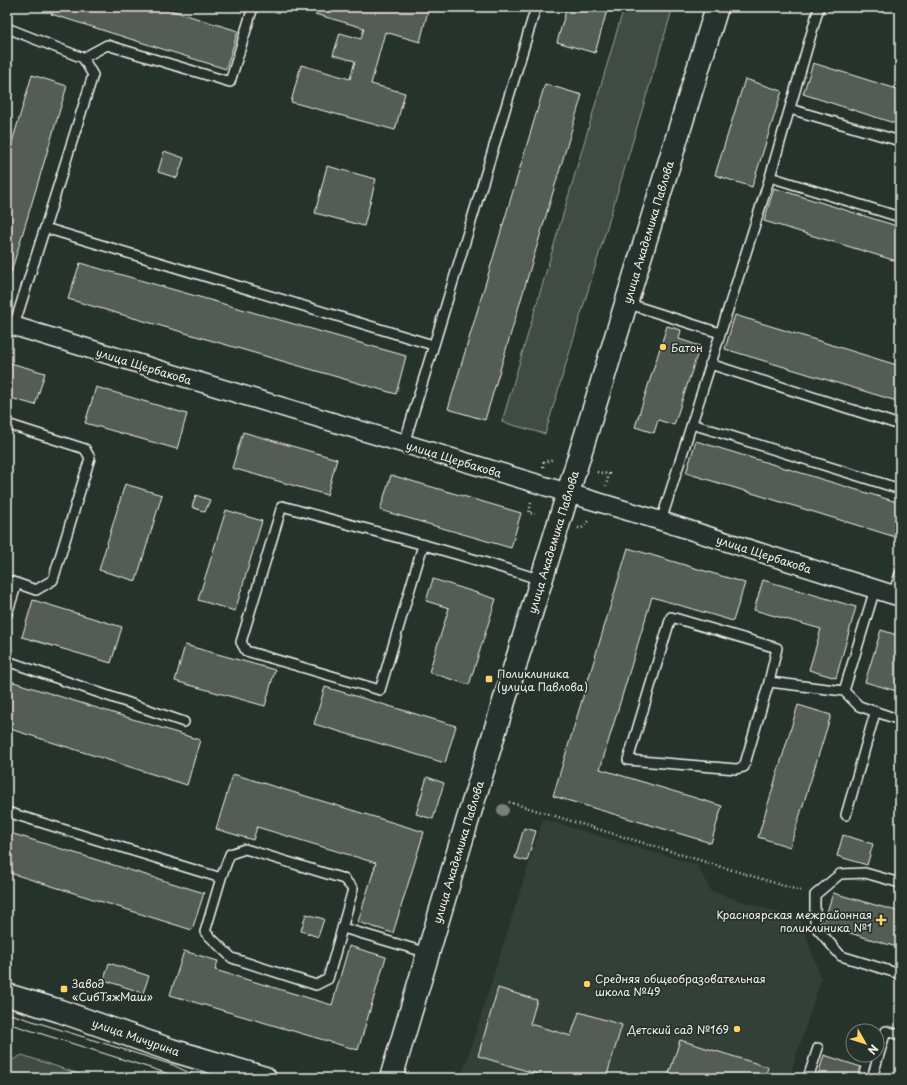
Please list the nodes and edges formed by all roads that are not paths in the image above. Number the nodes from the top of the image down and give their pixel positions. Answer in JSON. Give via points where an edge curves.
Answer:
{"nodes":[{"id":1,"x":253,"y":7,"type":"edge"},
{"id":2,"x":536,"y":7,"type":"edge"},
{"id":3,"x":717,"y":7,"type":"edge"},
{"id":4,"x":819,"y":7,"type":"edge"},
{"id":5,"x":7,"y":28,"type":"edge"},
{"id":6,"x":83,"y":58,"type":"junction"},
{"id":7,"x":790,"y":109,"type":"junction"},
{"id":8,"x":900,"y":141,"type":"edge"},
{"id":9,"x":770,"y":177,"type":"junction"},
{"id":10,"x":900,"y":218,"type":"edge"},
{"id":11,"x":45,"y":228,"type":"junction"},
{"id":12,"x":626,"y":303,"type":"junction"},
{"id":13,"x":11,"y":325,"type":"edge"},
{"id":14,"x":720,"y":333,"type":"junction"},
{"id":15,"x":433,"y":345,"type":"junction"},
{"id":16,"x":710,"y":364,"type":"junction"},
{"id":17,"x":7,"y":424,"type":"edge"},
{"id":18,"x":692,"y":424,"type":"junction"},
{"id":19,"x":900,"y":425,"type":"edge"},
{"id":20,"x":404,"y":444,"type":"junction"},
{"id":21,"x":900,"y":489,"type":"edge"},
{"id":22,"x":569,"y":493,"type":"junction"},
{"id":23,"x":660,"y":521,"type":"junction"},
{"id":24,"x":423,"y":546,"type":"junction"},
{"id":25,"x":900,"y":574,"type":"edge"},
{"id":26,"x":7,"y":580,"type":"edge"},
{"id":27,"x":541,"y":580,"type":"junction"},
{"id":28,"x":17,"y":583,"type":"junction"},
{"id":29,"x":875,"y":589,"type":"junction"},
{"id":30,"x":896,"y":596,"type":"edge"},
{"id":31,"x":7,"y":614,"type":"edge"},
{"id":32,"x":7,"y":661,"type":"edge"},
{"id":33,"x":769,"y":682,"type":"junction"},
{"id":34,"x":844,"y":691,"type":"junction"},
{"id":35,"x":875,"y":713,"type":"junction"},
{"id":36,"x":900,"y":720,"type":"edge"},
{"id":37,"x":184,"y":722,"type":"dead end"},
{"id":38,"x":7,"y":812,"type":"edge"},
{"id":39,"x":846,"y":815,"type":"dead end"},
{"id":40,"x":221,"y":878,"type":"junction"},
{"id":41,"x":900,"y":883,"type":"edge"},
{"id":42,"x":343,"y":928,"type":"junction"},
{"id":43,"x":428,"y":953,"type":"junction"},
{"id":44,"x":900,"y":974,"type":"edge"},
{"id":45,"x":7,"y":995,"type":"edge"},
{"id":46,"x":900,"y":1035,"type":"edge"},
{"id":47,"x":818,"y":1048,"type":"dead end"},
{"id":48,"x":265,"y":1078,"type":"edge"},
{"id":49,"x":391,"y":1078,"type":"edge"},
{"id":50,"x":808,"y":1078,"type":"edge"},
{"id":51,"x":872,"y":1078,"type":"edge"}],
"edges":[{"from":1,"to":6,"type":"lane","via":[[230,82],[107,45]]},
{"from":2,"to":15,"type":"lane"},
{"from":3,"to":12,"type":"main road","name":"улица Академика Павлова"},
{"from":4,"to":7,"type":"lane"},
{"from":5,"to":6,"type":"lane"},
{"from":6,"to":11,"type":"lane","via":[[93,75]]},
{"from":7,"to":8,"type":"lane"},
{"from":7,"to":9,"type":"lane"},
{"from":9,"to":10,"type":"lane"},
{"from":9,"to":14,"type":"lane"},
{"from":11,"to":13,"type":"lane"},
{"from":11,"to":15,"type":"lane"},
{"from":12,"to":14,"type":"lane"},
{"from":12,"to":22,"type":"main road","name":"улица Академика Павлова"},
{"from":13,"to":20,"type":"street","name":"улица Щербакова"},
{"from":14,"to":16,"type":"lane"},
{"from":15,"to":20,"type":"lane"},
{"from":16,"to":18,"type":"lane"},
{"from":16,"to":19,"type":"lane"},
{"from":17,"to":28,"type":"lane","via":[[85,449],[90,458],[53,580],[36,590]]},
{"from":18,"to":21,"type":"lane"},
{"from":18,"to":23,"type":"lane"},
{"from":20,"to":22,"type":"street","name":"улица Щербакова"},
{"from":22,"to":23,"type":"street","name":"улица Щербакова"},
{"from":22,"to":27,"type":"main road","name":"улица Академика Павлова"},
{"from":23,"to":29,"type":"street","name":"улица Щербакова"},
{"from":24,"to":24,"type":"lane","via":[[380,690],[246,651],[240,642],[282,506]]},
{"from":24,"to":27,"type":"lane"},
{"from":25,"to":30,"type":"lane"},
{"from":26,"to":28,"type":"lane"},
{"from":27,"to":43,"type":"main road","name":"улица Академика Павлова"},
{"from":28,"to":31,"type":"lane"},
{"from":29,"to":30,"type":"street","name":"улица Щербакова"},
{"from":29,"to":34,"type":"lane"},
{"from":32,"to":37,"type":"lane"},
{"from":33,"to":33,"type":"lane","via":[[777,648],[671,617],[628,760],[736,769],[744,767]]},
{"from":33,"to":34,"type":"lane"},
{"from":34,"to":35,"type":"lane","via":[[859,706]]},
{"from":35,"to":36,"type":"lane"},
{"from":35,"to":39,"type":"lane"},
{"from":38,"to":40,"type":"lane"},
{"from":40,"to":42,"type":"lane","via":[[230,854],[245,849],[344,879],[353,889]]},
{"from":40,"to":42,"type":"lane","via":[[205,932],[232,958],[316,986],[328,978]]},
{"from":41,"to":44,"type":"lane","via":[[865,873],[840,874],[815,896],[815,926],[841,956]]},
{"from":42,"to":43,"type":"lane"},
{"from":43,"to":49,"type":"main road","name":"улица Академика Павлова"},
{"from":45,"to":48,"type":"main road","name":"улица Мичурина","via":[[171,1050]]},
{"from":46,"to":51,"type":"lane","via":[[886,1031]]},
{"from":47,"to":50,"type":"lane"}]}
